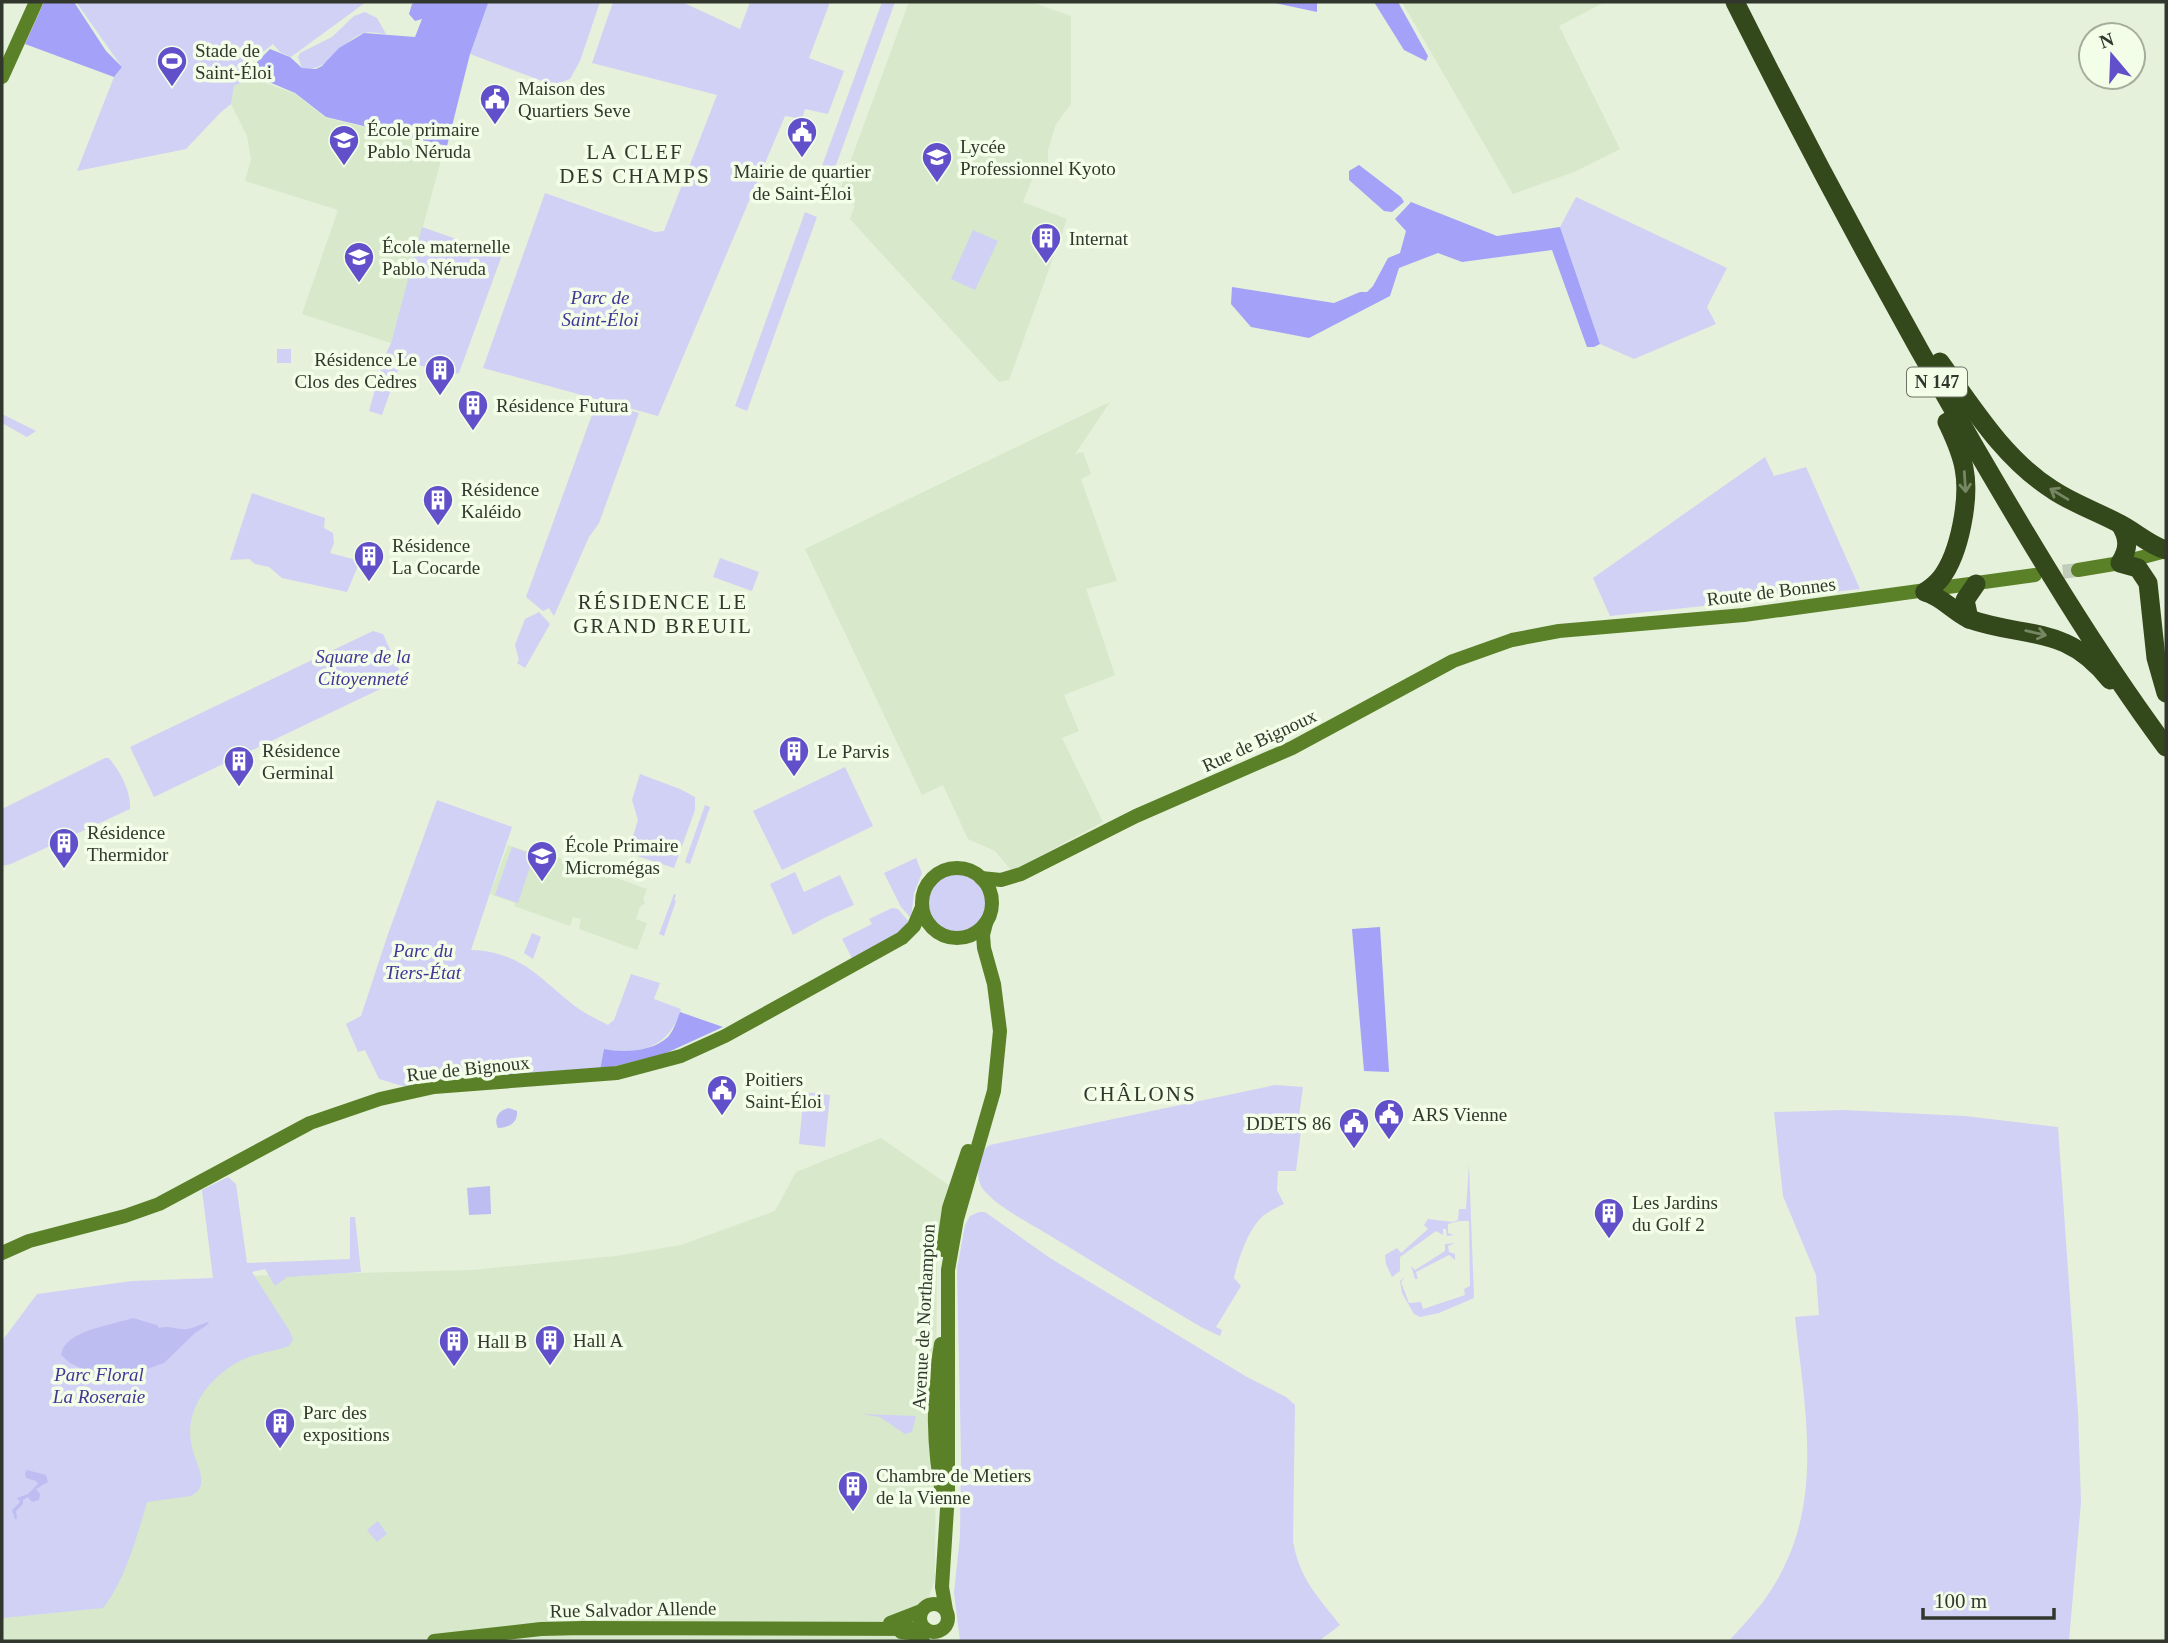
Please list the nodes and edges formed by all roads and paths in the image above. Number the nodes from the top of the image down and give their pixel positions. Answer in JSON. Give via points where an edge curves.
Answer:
{"nodes":[{"id":1,"x":36,"y":2,"type":"edge"},
{"id":2,"x":1735,"y":2,"type":"edge"},
{"id":3,"x":1749,"y":2,"type":"edge"},
{"id":4,"x":2,"y":77,"type":"edge"},
{"id":5,"x":1935,"y":367,"type":"junction"},
{"id":6,"x":2120,"y":524,"type":"junction"},
{"id":7,"x":2166,"y":551,"type":"edge"},
{"id":8,"x":1951,"y":561,"type":"junction"},
{"id":9,"x":2120,"y":563,"type":"junction"},
{"id":10,"x":2078,"y":570,"type":"tunnel mouth"},
{"id":11,"x":2035,"y":575,"type":"tunnel mouth"},
{"id":12,"x":1972,"y":585,"type":"junction"},
{"id":13,"x":1925,"y":592,"type":"junction"},
{"id":14,"x":2152,"y":609,"type":"junction"},
{"id":15,"x":1969,"y":619,"type":"junction"},
{"id":16,"x":1512,"y":640,"type":"joint"},
{"id":17,"x":2166,"y":693,"type":"edge"},
{"id":18,"x":2165,"y":737,"type":"edge"},
{"id":19,"x":1021,"y":874,"type":"junction"},
{"id":20,"x":981,"y":878,"type":"junction"},
{"id":21,"x":922,"y":907,"type":"junction"},
{"id":22,"x":988,"y":917,"type":"junction"},
{"id":23,"x":947,"y":936,"type":"junction"},
{"id":24,"x":860,"y":962,"type":"junction"},
{"id":25,"x":994,"y":984,"type":"junction"},
{"id":26,"x":2,"y":1253,"type":"edge"},
{"id":27,"x":942,"y":1408,"type":"junction"},
{"id":28,"x":947,"y":1527,"type":"junction"},
{"id":29,"x":943,"y":1567,"type":"junction"},
{"id":30,"x":925,"y":1608,"type":"junction"},
{"id":31,"x":946,"y":1610,"type":"junction"},
{"id":32,"x":833,"y":1628,"type":"junction"},
{"id":33,"x":944,"y":1634,"type":"edge"},
{"id":34,"x":926,"y":1636,"type":"edge"},
{"id":35,"x":434,"y":1641,"type":"edge"}],
"edges":[{"from":1,"to":4,"type":"street"},
{"from":2,"to":5,"type":"highway","number":"N 147","via":[[1790,111]]},
{"from":3,"to":5,"type":"highway","number":"N 147"},
{"from":6,"to":5,"type":"highway","one_way":true,"via":[[2077,505],[2026,470]]},
{"from":5,"to":8,"type":"highway","one_way":true,"via":[[1930,383],[1958,444],[1966,490]]},
{"from":5,"to":18,"type":"highway","number":"N 147","via":[[2043,562]]},
{"from":6,"to":7,"type":"highway"},
{"from":6,"to":9,"type":"highway","via":[[2128,542]]},
{"from":7,"to":9,"type":"street"},
{"from":7,"to":14,"type":"highway","via":[[2155,569]]},
{"from":8,"to":12,"type":"highway","via":[[1959,578]]},
{"from":8,"to":13,"type":"highway"},
{"from":9,"to":10,"type":"street"},
{"from":9,"to":14,"type":"highway","via":[[2143,573]]},
{"from":11,"to":12,"type":"street","name":"Route de Bonnes"},
{"from":12,"to":13,"type":"street","name":"Route de Bonnes"},
{"from":12,"to":15,"type":"highway","via":[[1965,600]]},
{"from":13,"to":15,"type":"highway"},
{"from":13,"to":16,"type":"street","name":"Route de Bonnes","via":[[1744,615],[1559,631]]},
{"from":14,"to":17,"type":"highway","via":[[2156,658]]},
{"from":15,"to":18,"type":"highway","one_way":true,"via":[[2046,635],[2083,653],[2102,670],[2151,736]]},
{"from":16,"to":19,"type":"street","name":"Rue de Bignoux","via":[[1453,661],[1292,748],[1136,816]]},
{"from":19,"to":20,"type":"street","name":"Rue de Bignoux","via":[[1001,880]]},
{"from":19,"to":22,"type":"street","name":"Rue de Bignoux","via":[[1004,889]]},
{"from":20,"to":21,"type":"street","via":[[960,869],[942,872],[927,885]]},
{"from":20,"to":22,"type":"street","via":[[990,892]]},
{"from":21,"to":23,"type":"street","via":[[927,922]]},
{"from":21,"to":24,"type":"street","name":"Rue de Bignoux","via":[[909,933]]},
{"from":22,"to":23,"type":"street","via":[[972,935]]},
{"from":22,"to":25,"type":"street","name":"Avenue de Northampton","via":[[984,948]]},
{"from":23,"to":24,"type":"street","name":"Rue de Bignoux","via":[[916,935]]},
{"from":23,"to":25,"type":"street","name":"Avenue de Northampton","via":[[976,952]]},
{"from":24,"to":26,"type":"street","name":"Rue de Bignoux","via":[[672,1060],[617,1073],[434,1087],[380,1099],[310,1123],[150,1207]]},
{"from":25,"to":27,"type":"street","name":"Avenue de Northampton","via":[[1000,1031],[996,1075],[949,1261]]},
{"from":27,"to":28,"type":"street","name":"Avenue de Northampton"},
{"from":27,"to":28,"type":"street","name":"Avenue de Northampton","via":[[936,1462]]},
{"from":28,"to":29,"type":"street","name":"Avenue de Northampton"},
{"from":29,"to":30,"type":"street","name":"Avenue de Northampton"},
{"from":29,"to":31,"type":"street","name":"Avenue de Northampton"},
{"from":30,"to":31,"type":"street","via":[[938,1604]]},
{"from":30,"to":32,"type":"street","name":"Rue Salvador Allende","via":[[892,1623]]},
{"from":30,"to":34,"type":"street","via":[[920,1619]]},
{"from":31,"to":33,"type":"street","via":[[949,1618]]},
{"from":32,"to":34,"type":"street","name":"Rue Salvador Allende"},
{"from":32,"to":35,"type":"street","name":"Rue Salvador Allende","via":[[550,1629]]},
{"from":33,"to":34,"type":"street"}]}
